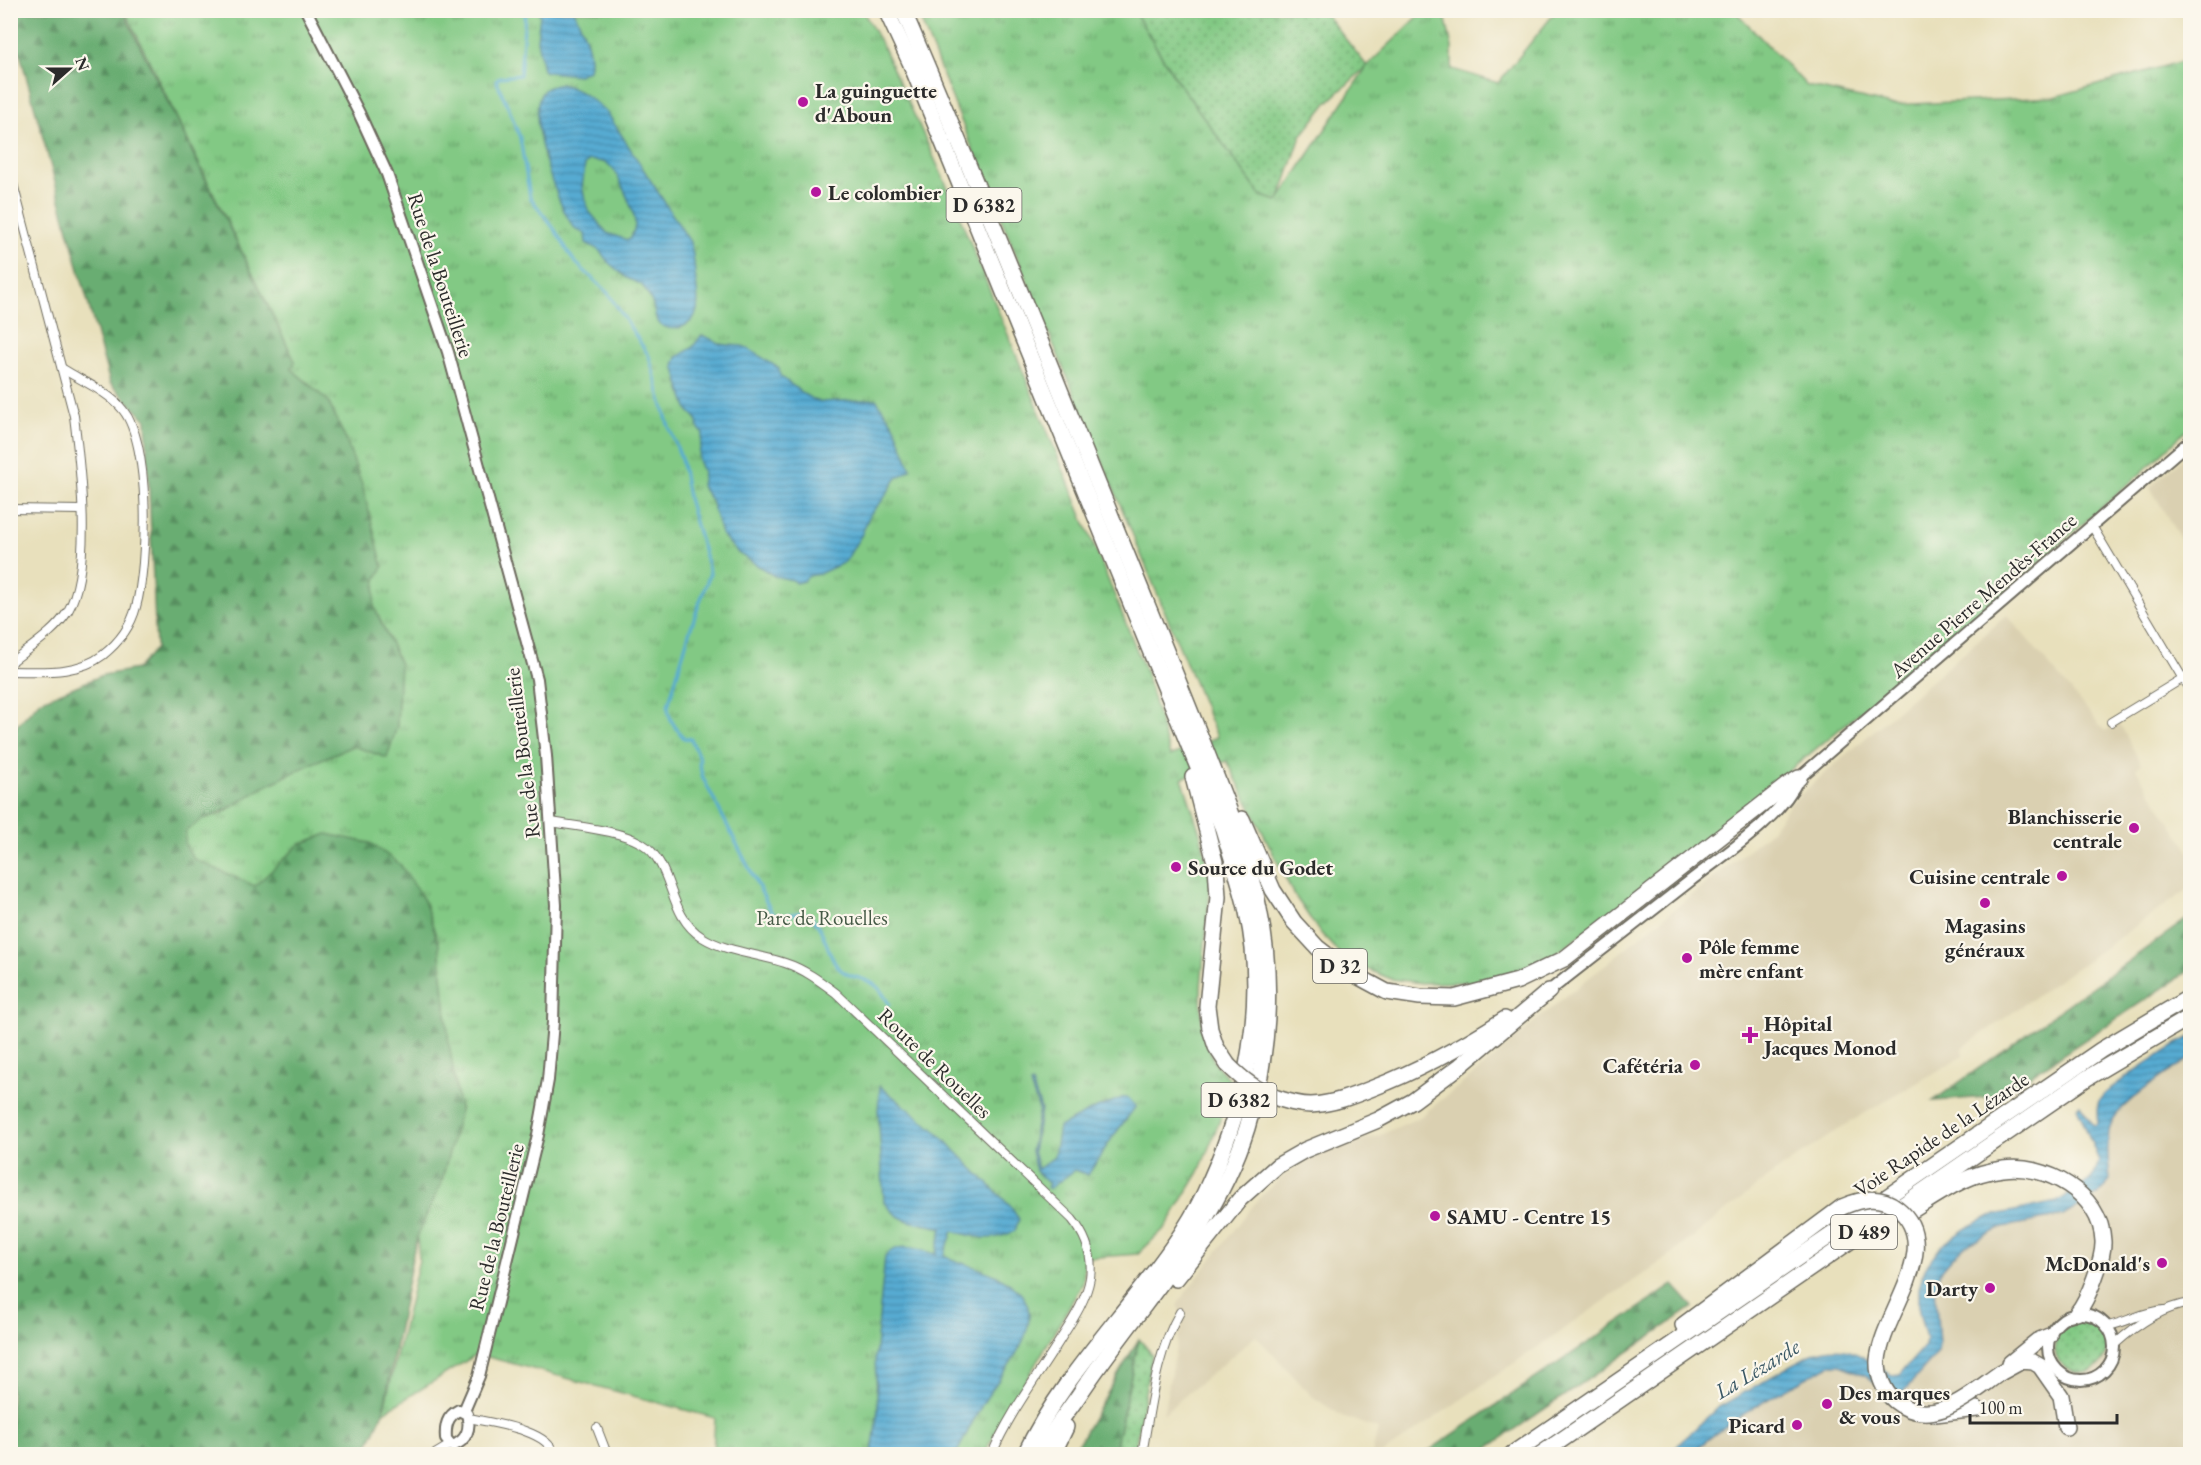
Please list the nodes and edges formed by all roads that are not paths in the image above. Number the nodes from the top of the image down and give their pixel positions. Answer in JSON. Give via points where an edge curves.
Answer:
{"nodes":[{"id":1,"x":306,"y":10,"type":"edge"},
{"id":2,"x":886,"y":10,"type":"edge"},
{"id":3,"x":903,"y":10,"type":"edge"},
{"id":4,"x":10,"y":172,"type":"edge"},
{"id":5,"x":12,"y":181,"type":"edge"},
{"id":6,"x":63,"y":369,"type":"junction"},
{"id":7,"x":2190,"y":441,"type":"edge"},
{"id":8,"x":10,"y":509,"type":"edge"},
{"id":9,"x":82,"y":510,"type":"junction"},
{"id":10,"x":2092,"y":526,"type":"junction"},
{"id":11,"x":10,"y":663,"type":"edge"},
{"id":12,"x":10,"y":671,"type":"edge"},
{"id":13,"x":2190,"y":674,"type":"edge"},
{"id":14,"x":2183,"y":679,"type":"junction"},
{"id":15,"x":2190,"y":688,"type":"edge"},
{"id":16,"x":1178,"y":699,"type":"junction"},
{"id":17,"x":2111,"y":723,"type":"dead end"},
{"id":18,"x":1800,"y":778,"type":"junction"},
{"id":19,"x":552,"y":822,"type":"junction"},
{"id":20,"x":1549,"y":991,"type":"junction"},
{"id":21,"x":2190,"y":998,"type":"edge"},
{"id":22,"x":2190,"y":1017,"type":"edge"},
{"id":23,"x":2190,"y":1303,"type":"edge"},
{"id":24,"x":2165,"y":1310,"type":"junction"},
{"id":25,"x":1180,"y":1312,"type":"dead end"},
{"id":26,"x":2077,"y":1313,"type":"junction"},
{"id":27,"x":1743,"y":1316,"type":"junction"},
{"id":28,"x":2107,"y":1326,"type":"junction"},
{"id":29,"x":2043,"y":1338,"type":"junction"},
{"id":30,"x":2114,"y":1345,"type":"junction"},
{"id":31,"x":1633,"y":1371,"type":"junction"},
{"id":32,"x":2000,"y":1372,"type":"junction"},
{"id":33,"x":1091,"y":1376,"type":"junction"},
{"id":34,"x":1977,"y":1409,"type":"dead end"},
{"id":35,"x":1930,"y":1414,"type":"junction"},
{"id":36,"x":466,"y":1415,"type":"junction"},
{"id":37,"x":2066,"y":1426,"type":"dead end"},
{"id":38,"x":597,"y":1428,"type":"dead end"},
{"id":39,"x":454,"y":1448,"type":"edge"},
{"id":40,"x":435,"y":1455,"type":"edge"},
{"id":41,"x":554,"y":1455,"type":"edge"},
{"id":42,"x":607,"y":1455,"type":"edge"},
{"id":43,"x":992,"y":1455,"type":"edge"},
{"id":44,"x":1025,"y":1455,"type":"edge"},
{"id":45,"x":1040,"y":1455,"type":"edge"},
{"id":46,"x":1053,"y":1455,"type":"edge"},
{"id":47,"x":1142,"y":1455,"type":"edge"},
{"id":48,"x":1512,"y":1455,"type":"edge"},
{"id":49,"x":1541,"y":1455,"type":"edge"}],
"edges":[{"from":1,"to":19,"type":"street","name":"Rue de la Bouteillerie","via":[[387,174],[448,352],[537,679]]},
{"from":2,"to":16,"type":"highway","number":"D 6382"},
{"from":3,"to":16,"type":"highway","number":"D 6382"},
{"from":4,"to":5,"type":"street"},
{"from":5,"to":6,"type":"street"},
{"from":6,"to":9,"type":"street","via":[[74,416]]},
{"from":6,"to":12,"type":"street","via":[[112,399],[132,426],[145,509],[143,569],[129,624],[101,656],[69,669]]},
{"from":7,"to":10,"type":"street","name":"Avenue Pierre Mendès-France","number":"D 32"},
{"from":8,"to":9,"type":"street"},
{"from":9,"to":11,"type":"street","via":[[82,548],[74,599],[56,625]]},
{"from":10,"to":14,"type":"street"},
{"from":10,"to":18,"type":"street","name":"Avenue Pierre Mendès-France","number":"D 32"},
{"from":13,"to":14,"type":"street"},
{"from":14,"to":15,"type":"street"},
{"from":14,"to":17,"type":"street"},
{"from":16,"to":18,"type":"highway","number":"D 32","via":[[1273,890],[1294,922],[1318,948],[1348,971],[1387,992],[1420,997],[1454,998],[1482,992],[1518,981],[1564,959]]},
{"from":16,"to":20,"type":"highway","number":"D 32","bridge":true,"via":[[1216,866],[1218,897],[1207,1006],[1210,1029],[1216,1047],[1244,1081],[1290,1103],[1308,1105],[1349,1098],[1441,1058]]},
{"from":16,"to":33,"type":"highway","number":"D 6382","via":[[1238,835],[1259,907],[1268,991],[1262,1062],[1246,1131],[1224,1185],[1160,1286]]},
{"from":16,"to":44,"type":"highway","number":"D 6382","via":[[1247,912],[1254,991],[1247,1064],[1233,1125],[1210,1183],[1188,1224],[1071,1377]]},
{"from":18,"to":20,"type":"street","number":"D 32","via":[[1792,794],[1770,816]]},
{"from":19,"to":36,"type":"street","name":"Rue de la Bouteillerie","via":[[556,937],[548,1080],[538,1135]]},
{"from":19,"to":43,"type":"street","name":"Route de Rouelles","via":[[641,843],[658,860],[683,920],[699,935],[713,944],[787,963],[836,993],[1083,1231],[1090,1279],[1081,1306]]},
{"from":20,"to":33,"type":"highway","via":[[1413,1101],[1305,1150],[1262,1177]]},
{"from":21,"to":31,"type":"highway","name":"Voie Rapide de la Lézarde","number":"D 489","via":[[2101,1050]]},
{"from":22,"to":27,"type":"highway","name":"Voie Rapide de la Lézarde","number":"D 489","via":[[2087,1078]]},
{"from":23,"to":24,"type":"street"},
{"from":24,"to":28,"type":"street","via":[[2150,1311]]},
{"from":24,"to":30,"type":"street","via":[[2132,1329]]},
{"from":25,"to":47,"type":"street","via":[[1162,1351]]},
{"from":26,"to":27,"type":"highway","via":[[2083,1306],[2103,1242],[2094,1212],[2074,1189],[2043,1172],[2005,1168],[1963,1179]]},
{"from":26,"to":28,"type":"street","via":[[2095,1316]]},
{"from":26,"to":29,"type":"street","via":[[2062,1319]]},
{"from":27,"to":49,"type":"highway","name":"Voie Rapide de la Lézarde","number":"D 489"},
{"from":28,"to":30,"type":"street"},
{"from":29,"to":30,"type":"street","via":[[2051,1361],[2059,1372],[2072,1379],[2087,1379],[2103,1371],[2110,1363]]},
{"from":29,"to":32,"type":"highway"},
{"from":31,"to":35,"type":"highway","bridge":true,"via":[[1685,1323],[1842,1207],[1875,1198],[1903,1213],[1917,1244],[1882,1344],[1880,1376],[1892,1398],[1912,1411]]},
{"from":31,"to":48,"type":"highway","name":"Voie Rapide de la Lézarde","number":"D 489"},
{"from":32,"to":35,"type":"highway","bridge":true,"via":[[1960,1401]]},
{"from":32,"to":37,"type":"highway","via":[[2022,1361],[2040,1365],[2061,1396]]},
{"from":33,"to":45,"type":"highway","number":"D 6382"},
{"from":33,"to":46,"type":"highway"},
{"from":34,"to":35,"type":"highway"},
{"from":36,"to":39,"type":"street","name":"Rue de la Bouteillerie","via":[[469,1427],[464,1440]]},
{"from":36,"to":39,"type":"street","via":[[459,1410],[447,1422],[446,1439]]},
{"from":36,"to":41,"type":"street","via":[[534,1433],[553,1449]]},
{"from":38,"to":42,"type":"street"},
{"from":39,"to":40,"type":"street"}]}
